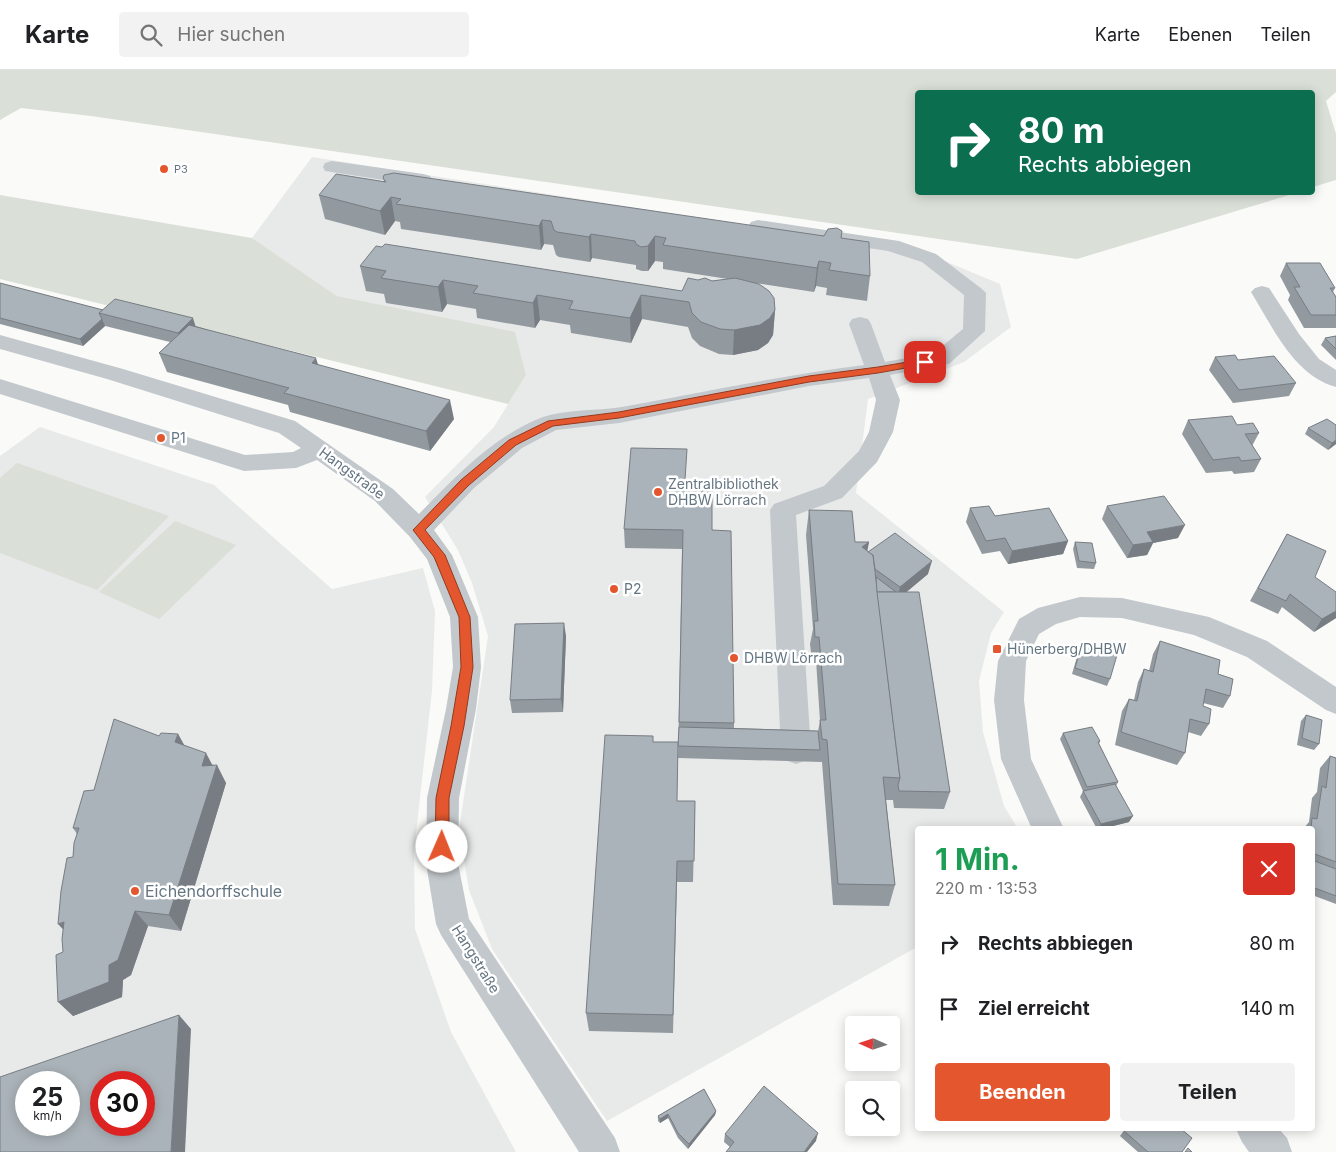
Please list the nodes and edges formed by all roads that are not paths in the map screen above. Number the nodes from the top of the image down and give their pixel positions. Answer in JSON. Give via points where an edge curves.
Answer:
{"nodes":[{"id":1,"x":332,"y":167,"type":"dead end"},
{"id":2,"x":441,"y":182,"type":"edge"},
{"id":3,"x":737,"y":224,"type":"edge"},
{"id":4,"x":1262,"y":292,"type":"dead end"},
{"id":5,"x":860,"y":324,"type":"dead end"},
{"id":6,"x":0,"y":342,"type":"edge"},
{"id":7,"x":878,"y":370,"type":"junction"},
{"id":8,"x":1336,"y":380,"type":"edge"},
{"id":9,"x":0,"y":386,"type":"edge"},
{"id":10,"x":319,"y":450,"type":"junction"},
{"id":11,"x":418,"y":530,"type":"junction"},
{"id":12,"x":1336,"y":702,"type":"edge"},
{"id":13,"x":796,"y":750,"type":"edge"},
{"id":14,"x":1047,"y":826,"type":"edge"},
{"id":15,"x":1257,"y":1131,"type":"edge"},
{"id":16,"x":601,"y":1152,"type":"edge"},
{"id":17,"x":1273,"y":1152,"type":"edge"}],
"edges":[{"from":1,"to":2,"type":"street"},
{"from":3,"to":7,"type":"street","via":[[892,245],[929,258],[975,293],[974,330],[941,359]]},
{"from":4,"to":8,"type":"street","via":[[1290,338],[1311,364]]},
{"from":5,"to":7,"type":"street"},
{"from":6,"to":10,"type":"street","name":"Hangstraße","via":[[287,427]]},
{"from":7,"to":11,"type":"street","via":[[809,379],[619,415],[551,423],[512,442],[465,482]]},
{"from":7,"to":13,"type":"street","via":[[888,400],[881,432],[868,456],[833,492],[783,510]]},
{"from":9,"to":10,"type":"street","via":[[244,463],[296,460]]},
{"from":10,"to":11,"type":"street","name":"Hangstraße","via":[[384,495]]},
{"from":11,"to":16,"type":"street","name":"Hangstraße","via":[[439,555],[464,617],[467,667],[443,798],[442,863],[452,924]]},
{"from":12,"to":14,"type":"street","via":[[1257,649],[1199,625],[1122,608],[1080,607],[1048,615],[1029,627],[1012,661],[1009,700],[1016,758]]},
{"from":15,"to":17,"type":"street"}]}
